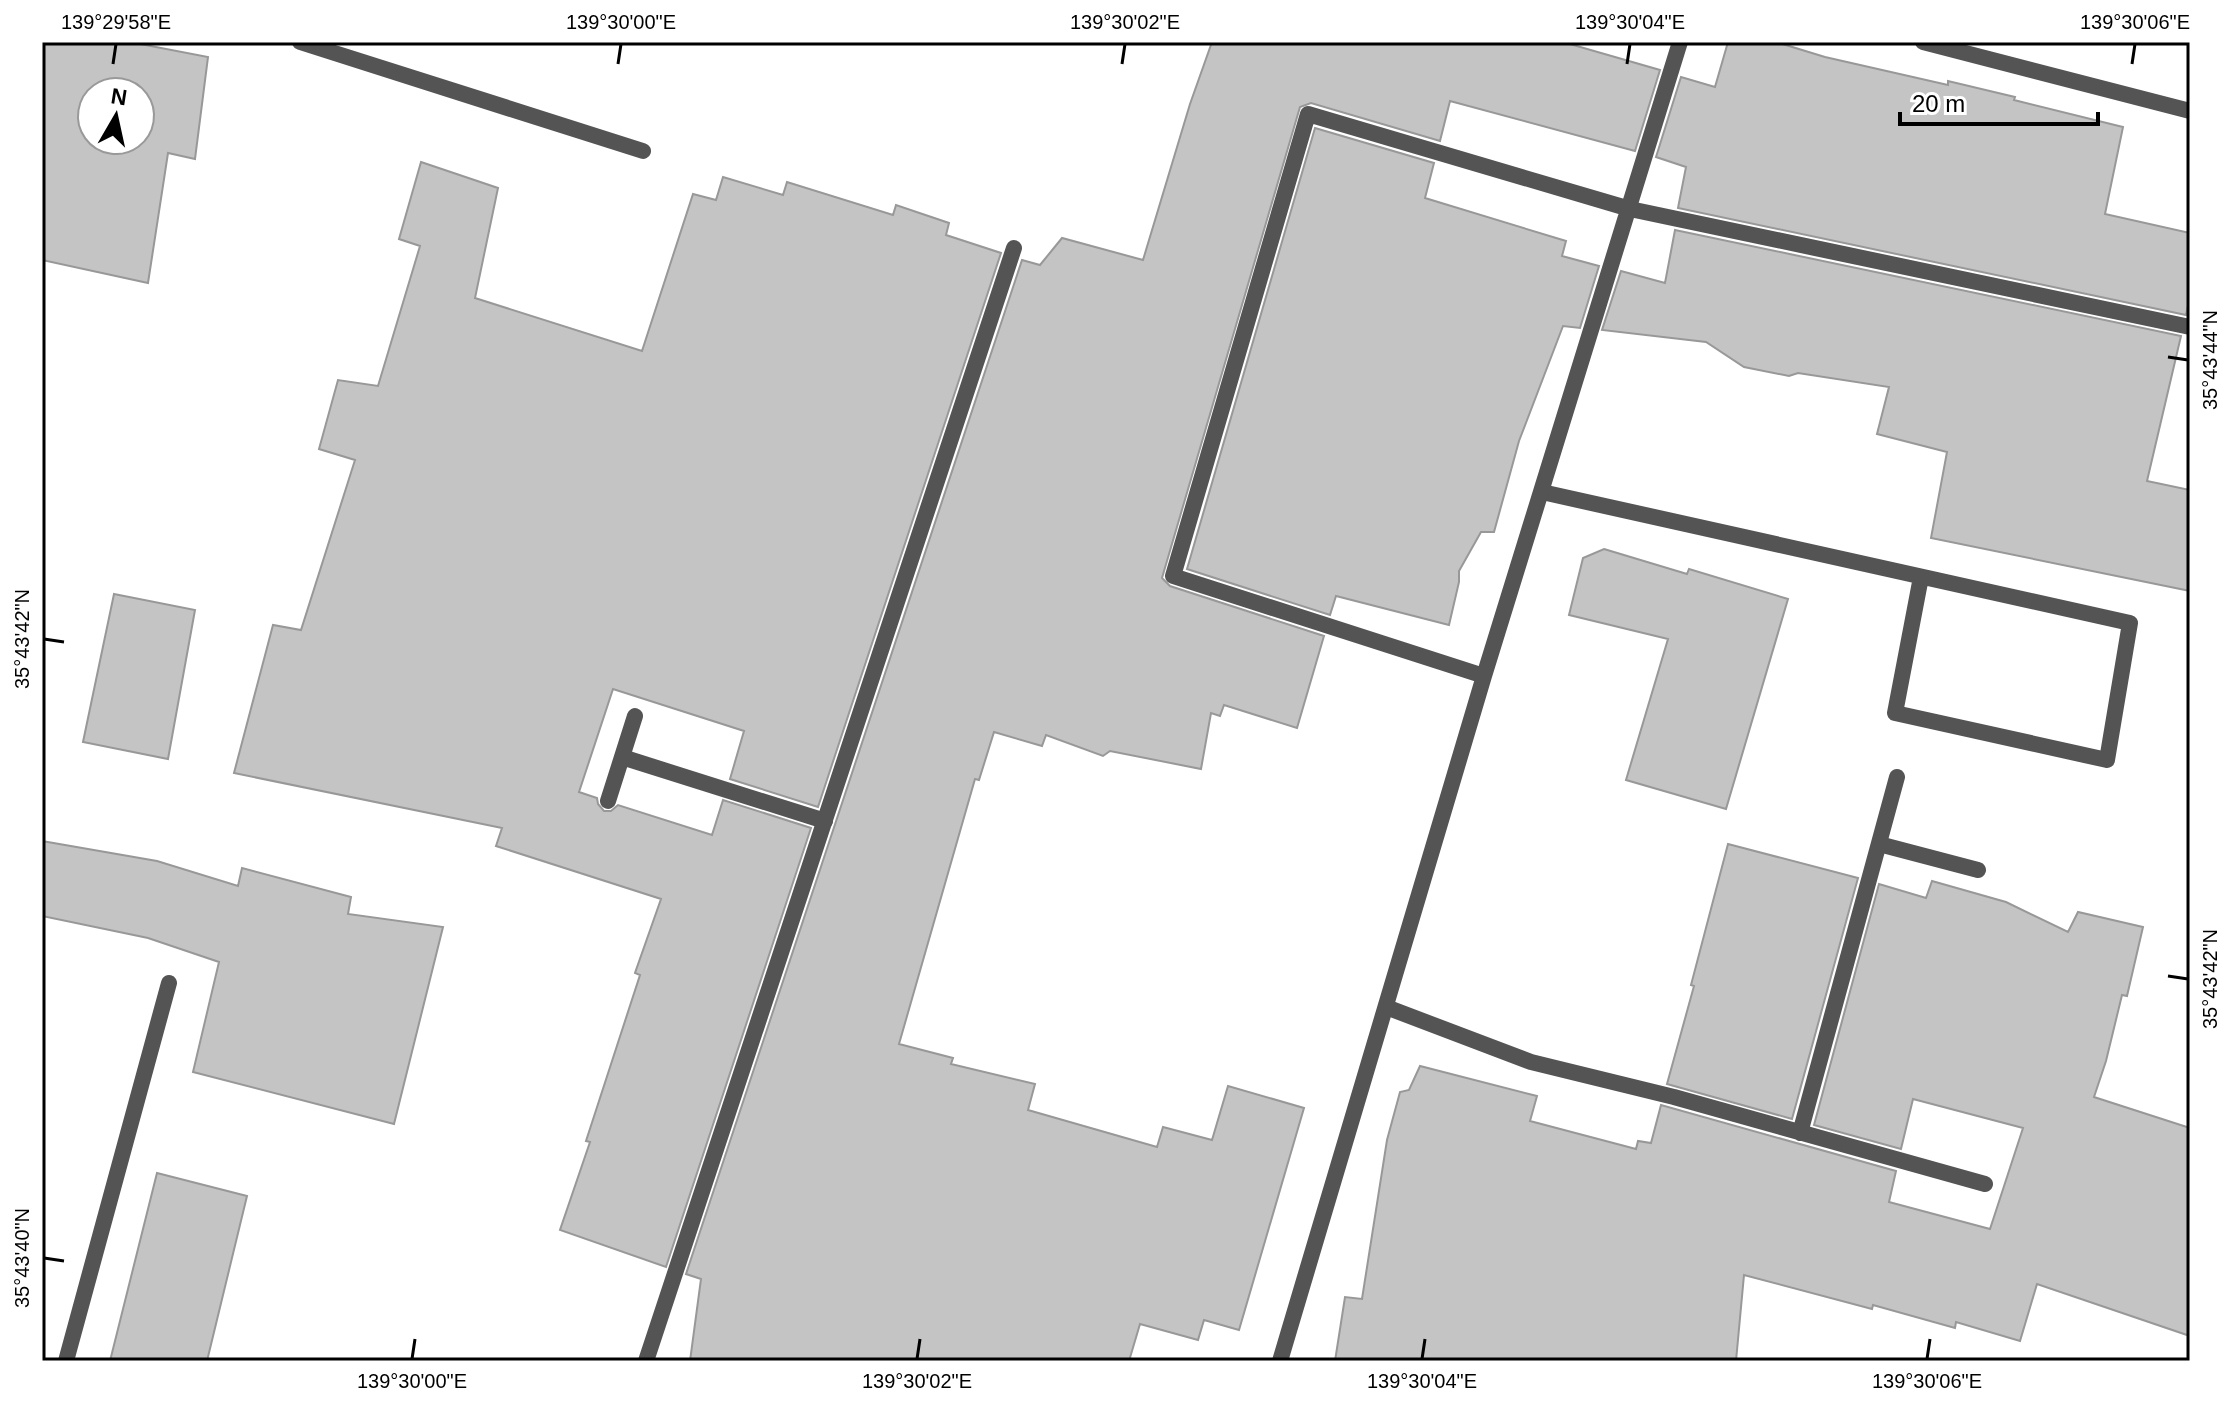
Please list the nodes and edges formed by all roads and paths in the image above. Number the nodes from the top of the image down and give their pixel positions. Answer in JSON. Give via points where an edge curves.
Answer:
{"nodes":[{"id":1,"x":300,"y":42,"type":"edge"},
{"id":2,"x":1680,"y":42,"type":"edge"},
{"id":3,"x":1923,"y":42,"type":"edge"},
{"id":4,"x":2190,"y":111,"type":"edge"},
{"id":5,"x":643,"y":151,"type":"dead end"},
{"id":6,"x":1630,"y":209,"type":"junction"},
{"id":7,"x":1014,"y":248,"type":"dead end"},
{"id":8,"x":2190,"y":327,"type":"edge"},
{"id":9,"x":1542,"y":492,"type":"junction"},
{"id":10,"x":1921,"y":577,"type":"junction"},
{"id":11,"x":1484,"y":676,"type":"junction"},
{"id":12,"x":635,"y":716,"type":"dead end"},
{"id":13,"x":622,"y":757,"type":"junction"},
{"id":14,"x":1897,"y":777,"type":"dead end"},
{"id":15,"x":608,"y":801,"type":"dead end"},
{"id":16,"x":825,"y":821,"type":"junction"},
{"id":17,"x":1879,"y":844,"type":"junction"},
{"id":18,"x":1978,"y":870,"type":"dead end"},
{"id":19,"x":169,"y":983,"type":"dead end"},
{"id":20,"x":1386,"y":1007,"type":"junction"},
{"id":21,"x":1800,"y":1133,"type":"junction"},
{"id":22,"x":1985,"y":1184,"type":"dead end"},
{"id":23,"x":66,"y":1361,"type":"edge"},
{"id":24,"x":646,"y":1361,"type":"edge"},
{"id":25,"x":1280,"y":1361,"type":"edge"}],
"edges":[{"from":1,"to":5,"type":"street"},
{"from":2,"to":6,"type":"street"},
{"from":3,"to":4,"type":"street"},
{"from":6,"to":8,"type":"street"},
{"from":6,"to":9,"type":"street"},
{"from":6,"to":11,"type":"street","via":[[1308,114],[1173,576]]},
{"from":7,"to":16,"type":"street"},
{"from":9,"to":10,"type":"street"},
{"from":9,"to":11,"type":"street"},
{"from":10,"to":10,"type":"street","via":[[2130,623],[2107,760],[1895,713]]},
{"from":11,"to":20,"type":"street"},
{"from":12,"to":13,"type":"street"},
{"from":13,"to":15,"type":"street"},
{"from":13,"to":16,"type":"street"},
{"from":14,"to":17,"type":"street"},
{"from":16,"to":24,"type":"street"},
{"from":17,"to":18,"type":"street"},
{"from":17,"to":21,"type":"street"},
{"from":19,"to":23,"type":"street"},
{"from":20,"to":21,"type":"street","via":[[1531,1062]]},
{"from":20,"to":25,"type":"street"},
{"from":21,"to":22,"type":"street"}]}
